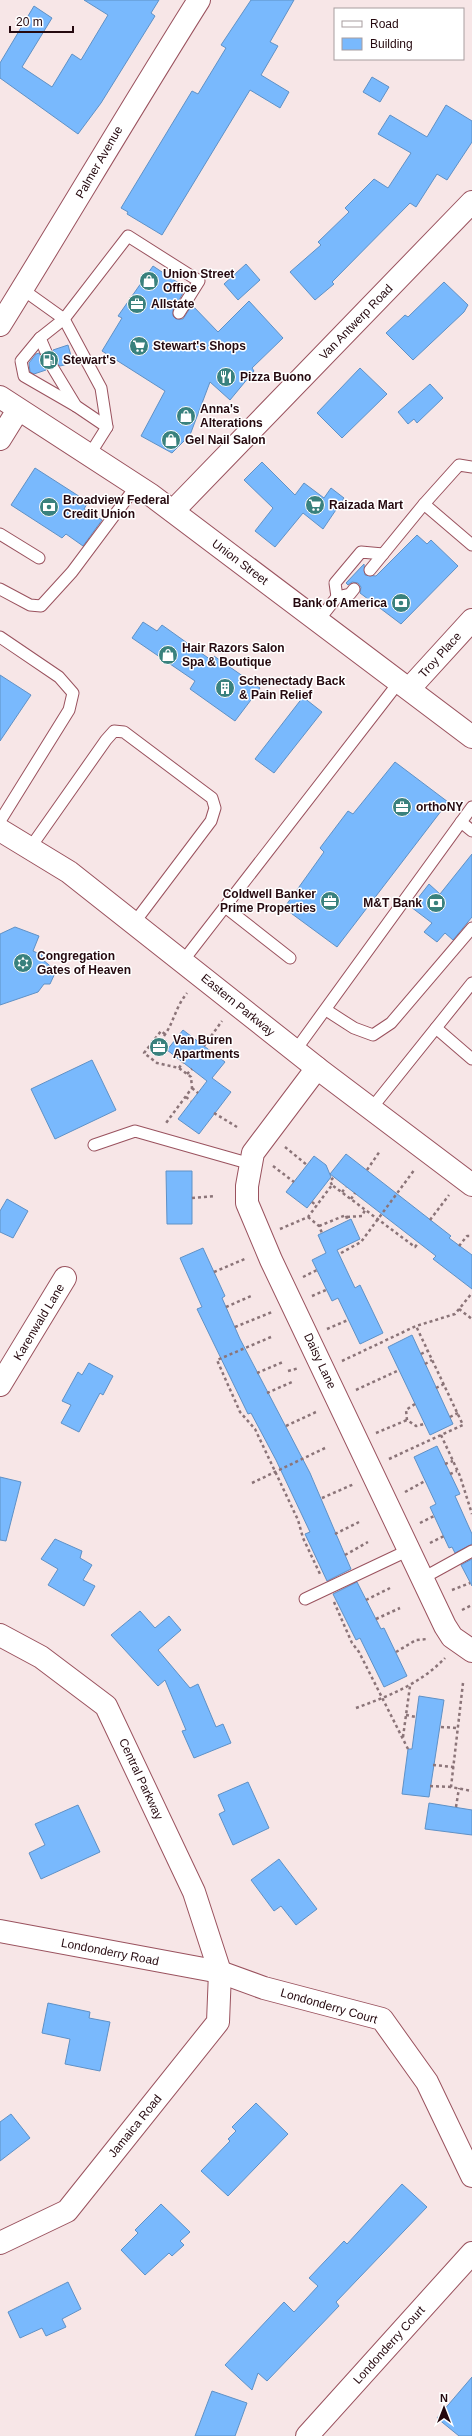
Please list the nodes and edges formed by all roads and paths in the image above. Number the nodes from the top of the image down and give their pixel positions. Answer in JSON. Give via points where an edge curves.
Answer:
{"nodes":[{"id":1,"x":199,"y":0,"type":"edge"},
{"id":2,"x":472,"y":202,"type":"edge"},
{"id":3,"x":22,"y":289,"type":"junction"},
{"id":4,"x":179,"y":313,"type":"dead end"},
{"id":5,"x":64,"y":319,"type":"junction"},
{"id":6,"x":0,"y":325,"type":"edge"},
{"id":7,"x":40,"y":338,"type":"junction"},
{"id":8,"x":46,"y":352,"type":"dead end"},
{"id":9,"x":53,"y":368,"type":"dead end"},
{"id":10,"x":0,"y":397,"type":"edge"},
{"id":11,"x":76,"y":406,"type":"junction"},
{"id":12,"x":18,"y":410,"type":"junction"},
{"id":13,"x":107,"y":427,"type":"junction"},
{"id":14,"x":0,"y":439,"type":"edge"},
{"id":15,"x":90,"y":454,"type":"junction"},
{"id":16,"x":472,"y":467,"type":"edge"},
{"id":17,"x":137,"y":485,"type":"junction"},
{"id":18,"x":424,"y":504,"type":"junction"},
{"id":19,"x":173,"y":511,"type":"junction"},
{"id":20,"x":0,"y":534,"type":"edge"},
{"id":21,"x":472,"y":545,"type":"edge"},
{"id":22,"x":383,"y":554,"type":"junction"},
{"id":23,"x":39,"y":558,"type":"dead end"},
{"id":24,"x":370,"y":570,"type":"dead end"},
{"id":25,"x":0,"y":589,"type":"edge"},
{"id":26,"x":354,"y":589,"type":"dead end"},
{"id":27,"x":337,"y":597,"type":"junction"},
{"id":28,"x":472,"y":620,"type":"edge"},
{"id":29,"x":318,"y":621,"type":"junction"},
{"id":30,"x":0,"y":637,"type":"edge"},
{"id":31,"x":404,"y":686,"type":"junction"},
{"id":32,"x":472,"y":738,"type":"edge"},
{"id":33,"x":472,"y":807,"type":"edge"},
{"id":34,"x":0,"y":821,"type":"edge"},
{"id":35,"x":461,"y":822,"type":"junction"},
{"id":36,"x":0,"y":830,"type":"edge"},
{"id":37,"x":472,"y":831,"type":"edge"},
{"id":38,"x":30,"y":848,"type":"junction"},
{"id":39,"x":225,"y":907,"type":"junction"},
{"id":40,"x":134,"y":923,"type":"junction"},
{"id":41,"x":472,"y":928,"type":"edge"},
{"id":42,"x":290,"y":958,"type":"dead end"},
{"id":43,"x":183,"y":961,"type":"junction"},
{"id":44,"x":201,"y":976,"type":"junction"},
{"id":45,"x":472,"y":983,"type":"edge"},
{"id":46,"x":235,"y":1003,"type":"junction"},
{"id":47,"x":326,"y":1010,"type":"junction"},
{"id":48,"x":436,"y":1028,"type":"junction"},
{"id":49,"x":204,"y":1046,"type":"dead end"},
{"id":50,"x":295,"y":1051,"type":"junction"},
{"id":51,"x":472,"y":1059,"type":"edge"},
{"id":52,"x":183,"y":1062,"type":"dead end"},
{"id":53,"x":179,"y":1068,"type":"junction"},
{"id":54,"x":317,"y":1068,"type":"junction"},
{"id":55,"x":192,"y":1069,"type":"dead end"},
{"id":56,"x":188,"y":1074,"type":"junction"},
{"id":57,"x":192,"y":1088,"type":"junction"},
{"id":58,"x":198,"y":1092,"type":"dead end"},
{"id":59,"x":186,"y":1097,"type":"junction"},
{"id":60,"x":191,"y":1101,"type":"dead end"},
{"id":61,"x":371,"y":1109,"type":"junction"},
{"id":62,"x":214,"y":1113,"type":"dead end"},
{"id":63,"x":237,"y":1127,"type":"dead end"},
{"id":64,"x":163,"y":1139,"type":"junction"},
{"id":65,"x":94,"y":1145,"type":"dead end"},
{"id":66,"x":285,"y":1147,"type":"dead end"},
{"id":67,"x":380,"y":1151,"type":"dead end"},
{"id":68,"x":428,"y":1152,"type":"junction"},
{"id":69,"x":251,"y":1164,"type":"junction"},
{"id":70,"x":307,"y":1165,"type":"dead end"},
{"id":71,"x":273,"y":1166,"type":"dead end"},
{"id":72,"x":367,"y":1170,"type":"dead end"},
{"id":73,"x":334,"y":1177,"type":"dead end"},
{"id":74,"x":467,"y":1181,"type":"edge"},
{"id":75,"x":294,"y":1182,"type":"dead end"},
{"id":76,"x":332,"y":1185,"type":"junction"},
{"id":77,"x":346,"y":1186,"type":"dead end"},
{"id":78,"x":342,"y":1192,"type":"junction"},
{"id":79,"x":355,"y":1193,"type":"dead end"},
{"id":80,"x":215,"y":1196,"type":"dead end"},
{"id":81,"x":192,"y":1198,"type":"dead end"},
{"id":82,"x":351,"y":1199,"type":"junction"},
{"id":83,"x":312,"y":1202,"type":"dead end"},
{"id":84,"x":317,"y":1206,"type":"junction"},
{"id":85,"x":365,"y":1210,"type":"junction"},
{"id":86,"x":308,"y":1217,"type":"junction"},
{"id":87,"x":378,"y":1219,"type":"junction"},
{"id":88,"x":430,"y":1220,"type":"dead end"},
{"id":89,"x":319,"y":1226,"type":"junction"},
{"id":90,"x":278,"y":1230,"type":"dead end"},
{"id":91,"x":322,"y":1233,"type":"dead end"},
{"id":92,"x":472,"y":1236,"type":"edge"},
{"id":93,"x":418,"y":1243,"type":"dead end"},
{"id":94,"x":459,"y":1246,"type":"dead end"},
{"id":95,"x":341,"y":1253,"type":"dead end"},
{"id":96,"x":271,"y":1260,"type":"junction"},
{"id":97,"x":317,"y":1270,"type":"dead end"},
{"id":98,"x":214,"y":1272,"type":"dead end"},
{"id":99,"x":65,"y":1278,"type":"dead end"},
{"id":100,"x":300,"y":1278,"type":"dead end"},
{"id":101,"x":326,"y":1290,"type":"dead end"},
{"id":102,"x":472,"y":1292,"type":"edge"},
{"id":103,"x":251,"y":1296,"type":"dead end"},
{"id":104,"x":304,"y":1305,"type":"junction"},
{"id":105,"x":226,"y":1307,"type":"dead end"},
{"id":106,"x":459,"y":1309,"type":"junction"},
{"id":107,"x":472,"y":1319,"type":"edge"},
{"id":108,"x":416,"y":1326,"type":"junction"},
{"id":109,"x":235,"y":1327,"type":"dead end"},
{"id":110,"x":271,"y":1337,"type":"dead end"},
{"id":111,"x":428,"y":1351,"type":"junction"},
{"id":112,"x":421,"y":1354,"type":"dead end"},
{"id":113,"x":432,"y":1360,"type":"junction"},
{"id":114,"x":283,"y":1362,"type":"dead end"},
{"id":115,"x":425,"y":1364,"type":"dead end"},
{"id":116,"x":324,"y":1369,"type":"junction"},
{"id":117,"x":399,"y":1370,"type":"dead end"},
{"id":118,"x":257,"y":1373,"type":"dead end"},
{"id":119,"x":292,"y":1382,"type":"dead end"},
{"id":120,"x":444,"y":1384,"type":"junction"},
{"id":121,"x":0,"y":1385,"type":"edge"},
{"id":122,"x":436,"y":1388,"type":"dead end"},
{"id":123,"x":267,"y":1392,"type":"dead end"},
{"id":124,"x":415,"y":1404,"type":"dead end"},
{"id":125,"x":341,"y":1405,"type":"junction"},
{"id":126,"x":458,"y":1413,"type":"junction"},
{"id":127,"x":450,"y":1417,"type":"dead end"},
{"id":128,"x":407,"y":1420,"type":"junction"},
{"id":129,"x":424,"y":1424,"type":"dead end"},
{"id":130,"x":286,"y":1426,"type":"dead end"},
{"id":131,"x":441,"y":1435,"type":"junction"},
{"id":132,"x":358,"y":1442,"type":"junction"},
{"id":133,"x":325,"y":1448,"type":"dead end"},
{"id":134,"x":453,"y":1461,"type":"junction"},
{"id":135,"x":446,"y":1464,"type":"dead end"},
{"id":136,"x":457,"y":1471,"type":"junction"},
{"id":137,"x":276,"y":1472,"type":"junction"},
{"id":138,"x":450,"y":1474,"type":"dead end"},
{"id":139,"x":374,"y":1476,"type":"junction"},
{"id":140,"x":252,"y":1483,"type":"dead end"},
{"id":141,"x":322,"y":1498,"type":"dead end"},
{"id":142,"x":472,"y":1514,"type":"edge"},
{"id":143,"x":359,"y":1522,"type":"dead end"},
{"id":144,"x":335,"y":1534,"type":"dead end"},
{"id":145,"x":444,"y":1536,"type":"dead end"},
{"id":146,"x":368,"y":1542,"type":"dead end"},
{"id":147,"x":418,"y":1547,"type":"junction"},
{"id":148,"x":472,"y":1551,"type":"edge"},
{"id":149,"x":345,"y":1555,"type":"dead end"},
{"id":150,"x":423,"y":1578,"type":"junction"},
{"id":151,"x":470,"y":1583,"type":"dead end"},
{"id":152,"x":328,"y":1588,"type":"junction"},
{"id":153,"x":390,"y":1588,"type":"dead end"},
{"id":154,"x":450,"y":1591,"type":"dead end"},
{"id":155,"x":306,"y":1599,"type":"dead end"},
{"id":156,"x":366,"y":1600,"type":"dead end"},
{"id":157,"x":472,"y":1605,"type":"edge"},
{"id":158,"x":400,"y":1608,"type":"dead end"},
{"id":159,"x":460,"y":1611,"type":"dead end"},
{"id":160,"x":376,"y":1619,"type":"dead end"},
{"id":161,"x":0,"y":1635,"type":"edge"},
{"id":162,"x":461,"y":1643,"type":"edge"},
{"id":163,"x":396,"y":1652,"type":"dead end"},
{"id":164,"x":463,"y":1683,"type":"dead end"},
{"id":165,"x":410,"y":1686,"type":"junction"},
{"id":166,"x":383,"y":1698,"type":"junction"},
{"id":167,"x":356,"y":1708,"type":"dead end"},
{"id":168,"x":406,"y":1715,"type":"junction"},
{"id":169,"x":416,"y":1717,"type":"dead end"},
{"id":170,"x":441,"y":1727,"type":"dead end"},
{"id":171,"x":458,"y":1728,"type":"junction"},
{"id":172,"x":403,"y":1738,"type":"junction"},
{"id":173,"x":408,"y":1749,"type":"dead end"},
{"id":174,"x":433,"y":1765,"type":"dead end"},
{"id":175,"x":454,"y":1767,"type":"junction"},
{"id":176,"x":430,"y":1786,"type":"dead end"},
{"id":177,"x":451,"y":1787,"type":"junction"},
{"id":178,"x":459,"y":1788,"type":"junction"},
{"id":179,"x":472,"y":1791,"type":"edge"},
{"id":180,"x":456,"y":1807,"type":"dead end"},
{"id":181,"x":0,"y":1931,"type":"edge"},
{"id":182,"x":220,"y":1972,"type":"junction"},
{"id":183,"x":472,"y":2176,"type":"edge"},
{"id":184,"x":0,"y":2243,"type":"edge"},
{"id":185,"x":472,"y":2253,"type":"edge"},
{"id":186,"x":307,"y":2436,"type":"edge"}],
"edges":[{"from":1,"to":3,"type":"street","name":"Palmer Avenue","via":[[114,134],[78,199]]},
{"from":2,"to":19,"type":"street","name":"Van Antwerp Road"},
{"from":3,"to":5,"type":"lane"},
{"from":3,"to":6,"type":"street","name":"Palmer Avenue"},
{"from":4,"to":5,"type":"lane","via":[[199,281],[128,236]]},
{"from":5,"to":7,"type":"lane"},
{"from":5,"to":13,"type":"lane","via":[[101,388]]},
{"from":7,"to":8,"type":"lane"},
{"from":7,"to":11,"type":"lane","via":[[21,361],[24,376]]},
{"from":9,"to":11,"type":"lane"},
{"from":10,"to":12,"type":"street","name":"Union Street"},
{"from":11,"to":13,"type":"lane"},
{"from":12,"to":14,"type":"street"},
{"from":12,"to":15,"type":"street","name":"Union Street"},
{"from":13,"to":15,"type":"lane"},
{"from":15,"to":17,"type":"street","name":"Union Street"},
{"from":16,"to":18,"type":"lane","via":[[460,465]]},
{"from":17,"to":19,"type":"street","name":"Union Street"},
{"from":17,"to":25,"type":"lane","via":[[72,572],[42,606],[30,605]]},
{"from":18,"to":21,"type":"lane"},
{"from":18,"to":22,"type":"lane"},
{"from":19,"to":29,"type":"street","name":"Union Street"},
{"from":20,"to":23,"type":"lane"},
{"from":22,"to":24,"type":"lane"},
{"from":22,"to":27,"type":"lane","via":[[362,552],[335,583]]},
{"from":26,"to":27,"type":"lane","via":[[350,594]]},
{"from":27,"to":29,"type":"lane"},
{"from":28,"to":31,"type":"street","name":"Troy Place"},
{"from":29,"to":31,"type":"street","name":"Union Street"},
{"from":30,"to":34,"type":"lane","via":[[59,677],[73,693],[69,710]]},
{"from":31,"to":32,"type":"street","name":"Union Street"},
{"from":31,"to":39,"type":"lane"},
{"from":33,"to":35,"type":"lane"},
{"from":35,"to":37,"type":"lane"},
{"from":35,"to":47,"type":"lane"},
{"from":36,"to":38,"type":"street","name":"Eastern Parkway"},
{"from":38,"to":40,"type":"street","name":"Eastern Parkway","via":[[69,872]]},
{"from":38,"to":40,"type":"lane","via":[[106,740],[114,731],[124,732],[212,798],[215,808],[211,821]]},
{"from":39,"to":42,"type":"lane"},
{"from":39,"to":43,"type":"lane"},
{"from":40,"to":43,"type":"street","name":"Eastern Parkway"},
{"from":41,"to":47,"type":"lane","via":[[390,1024],[373,1035],[354,1028]]},
{"from":43,"to":44,"type":"street","name":"Eastern Parkway"},
{"from":44,"to":46,"type":"street","name":"Eastern Parkway"},
{"from":44,"to":53,"type":"path","via":[[177,1005],[164,1035],[161,1031],[144,1053],[157,1063]]},
{"from":45,"to":48,"type":"lane"},
{"from":46,"to":49,"type":"path"},
{"from":46,"to":50,"type":"street","name":"Eastern Parkway"},
{"from":47,"to":50,"type":"lane"},
{"from":48,"to":51,"type":"lane"},
{"from":48,"to":61,"type":"lane"},
{"from":50,"to":54,"type":"street","name":"Eastern Parkway"},
{"from":52,"to":53,"type":"path"},
{"from":53,"to":56,"type":"path"},
{"from":54,"to":61,"type":"street","name":"Eastern Parkway"},
{"from":54,"to":69,"type":"street","name":"Daisy Lane","via":[[264,1136],[253,1153]]},
{"from":55,"to":56,"type":"path"},
{"from":56,"to":57,"type":"path","via":[[193,1082]]},
{"from":57,"to":58,"type":"path"},
{"from":57,"to":59,"type":"path"},
{"from":59,"to":60,"type":"path"},
{"from":59,"to":64,"type":"path","via":[[167,1122]]},
{"from":61,"to":68,"type":"street","name":"Eastern Parkway"},
{"from":62,"to":63,"type":"path"},
{"from":64,"to":65,"type":"lane","via":[[135,1131]]},
{"from":64,"to":69,"type":"lane"},
{"from":66,"to":70,"type":"path"},
{"from":67,"to":72,"type":"path"},
{"from":68,"to":74,"type":"street","name":"Eastern Parkway"},
{"from":68,"to":87,"type":"path"},
{"from":69,"to":96,"type":"street","name":"Daisy Lane","via":[[247,1203]]},
{"from":71,"to":75,"type":"path"},
{"from":73,"to":76,"type":"path","via":[[330,1181]]},
{"from":74,"to":88,"type":"path"},
{"from":76,"to":78,"type":"path"},
{"from":76,"to":84,"type":"path"},
{"from":77,"to":78,"type":"path"},
{"from":78,"to":82,"type":"path"},
{"from":79,"to":82,"type":"path"},
{"from":80,"to":81,"type":"path"},
{"from":82,"to":85,"type":"path"},
{"from":83,"to":84,"type":"path"},
{"from":84,"to":86,"type":"path"},
{"from":85,"to":87,"type":"path"},
{"from":85,"to":89,"type":"path","via":[[362,1216],[347,1218],[346,1215]]},
{"from":86,"to":89,"type":"path"},
{"from":86,"to":90,"type":"path"},
{"from":87,"to":93,"type":"path","via":[[415,1247]]},
{"from":87,"to":95,"type":"path","via":[[361,1242]]},
{"from":89,"to":91,"type":"path"},
{"from":92,"to":94,"type":"path","via":[[467,1236]]},
{"from":96,"to":98,"type":"path","via":[[245,1258]]},
{"from":96,"to":104,"type":"street","name":"Daisy Lane"},
{"from":97,"to":100,"type":"path"},
{"from":99,"to":121,"type":"street","name":"Karenwald Lane"},
{"from":101,"to":104,"type":"path"},
{"from":102,"to":106,"type":"path"},
{"from":103,"to":105,"type":"path"},
{"from":104,"to":109,"type":"path","via":[[270,1312]]},
{"from":104,"to":116,"type":"street","name":"Daisy Lane"},
{"from":106,"to":107,"type":"path"},
{"from":106,"to":108,"type":"path","via":[[455,1314]]},
{"from":108,"to":111,"type":"path"},
{"from":108,"to":116,"type":"path"},
{"from":110,"to":137,"type":"path","via":[[217,1360],[240,1412],[255,1429]]},
{"from":111,"to":112,"type":"path"},
{"from":111,"to":113,"type":"path"},
{"from":113,"to":115,"type":"path"},
{"from":113,"to":120,"type":"path"},
{"from":114,"to":118,"type":"path"},
{"from":116,"to":125,"type":"street","name":"Daisy Lane"},
{"from":117,"to":125,"type":"path"},
{"from":119,"to":123,"type":"path"},
{"from":120,"to":122,"type":"path"},
{"from":120,"to":126,"type":"path"},
{"from":124,"to":128,"type":"path","via":[[406,1410]]},
{"from":125,"to":130,"type":"path","via":[[317,1411]]},
{"from":125,"to":132,"type":"street","name":"Daisy Lane"},
{"from":126,"to":127,"type":"path"},
{"from":126,"to":131,"type":"path","via":[[463,1425]]},
{"from":128,"to":129,"type":"path","via":[[416,1426]]},
{"from":128,"to":132,"type":"path"},
{"from":131,"to":134,"type":"path"},
{"from":131,"to":139,"type":"path"},
{"from":132,"to":139,"type":"street","name":"Daisy Lane"},
{"from":133,"to":137,"type":"path"},
{"from":134,"to":135,"type":"path"},
{"from":134,"to":136,"type":"path"},
{"from":136,"to":138,"type":"path"},
{"from":136,"to":142,"type":"path"},
{"from":137,"to":140,"type":"path"},
{"from":137,"to":152,"type":"path","via":[[298,1520],[303,1538]]},
{"from":139,"to":141,"type":"path"},
{"from":139,"to":147,"type":"street","name":"Daisy Lane"},
{"from":143,"to":144,"type":"path"},
{"from":145,"to":147,"type":"path"},
{"from":146,"to":149,"type":"path"},
{"from":147,"to":150,"type":"street","name":"Daisy Lane"},
{"from":147,"to":152,"type":"lane"},
{"from":148,"to":150,"type":"lane"},
{"from":150,"to":162,"type":"street","name":"Daisy Lane","via":[[445,1626]]},
{"from":151,"to":154,"type":"path"},
{"from":152,"to":155,"type":"lane"},
{"from":152,"to":166,"type":"path","via":[[352,1643]]},
{"from":153,"to":156,"type":"path"},
{"from":157,"to":159,"type":"path"},
{"from":158,"to":160,"type":"path"},
{"from":161,"to":182,"type":"street","name":"Central Parkway","via":[[41,1657],[106,1706],[194,1892]]},
{"from":162,"to":163,"type":"path","via":[[416,1640]]},
{"from":162,"to":165,"type":"path","via":[[431,1672]]},
{"from":164,"to":171,"type":"path"},
{"from":165,"to":166,"type":"path"},
{"from":165,"to":168,"type":"path"},
{"from":166,"to":167,"type":"path"},
{"from":166,"to":172,"type":"path"},
{"from":168,"to":169,"type":"path"},
{"from":168,"to":172,"type":"path"},
{"from":170,"to":171,"type":"path"},
{"from":171,"to":175,"type":"path"},
{"from":172,"to":173,"type":"path"},
{"from":174,"to":175,"type":"path"},
{"from":175,"to":177,"type":"path"},
{"from":176,"to":177,"type":"path"},
{"from":177,"to":178,"type":"path"},
{"from":178,"to":179,"type":"path"},
{"from":178,"to":180,"type":"path"},
{"from":181,"to":182,"type":"street","name":"Londonderry Road"},
{"from":182,"to":183,"type":"street","name":"Londonderry Court","via":[[264,1988],[382,2019],[427,2082]]},
{"from":182,"to":184,"type":"street","name":"Jamaica Road","via":[[218,2022],[67,2211]]},
{"from":185,"to":186,"type":"street","name":"Londonderry Court"}]}
